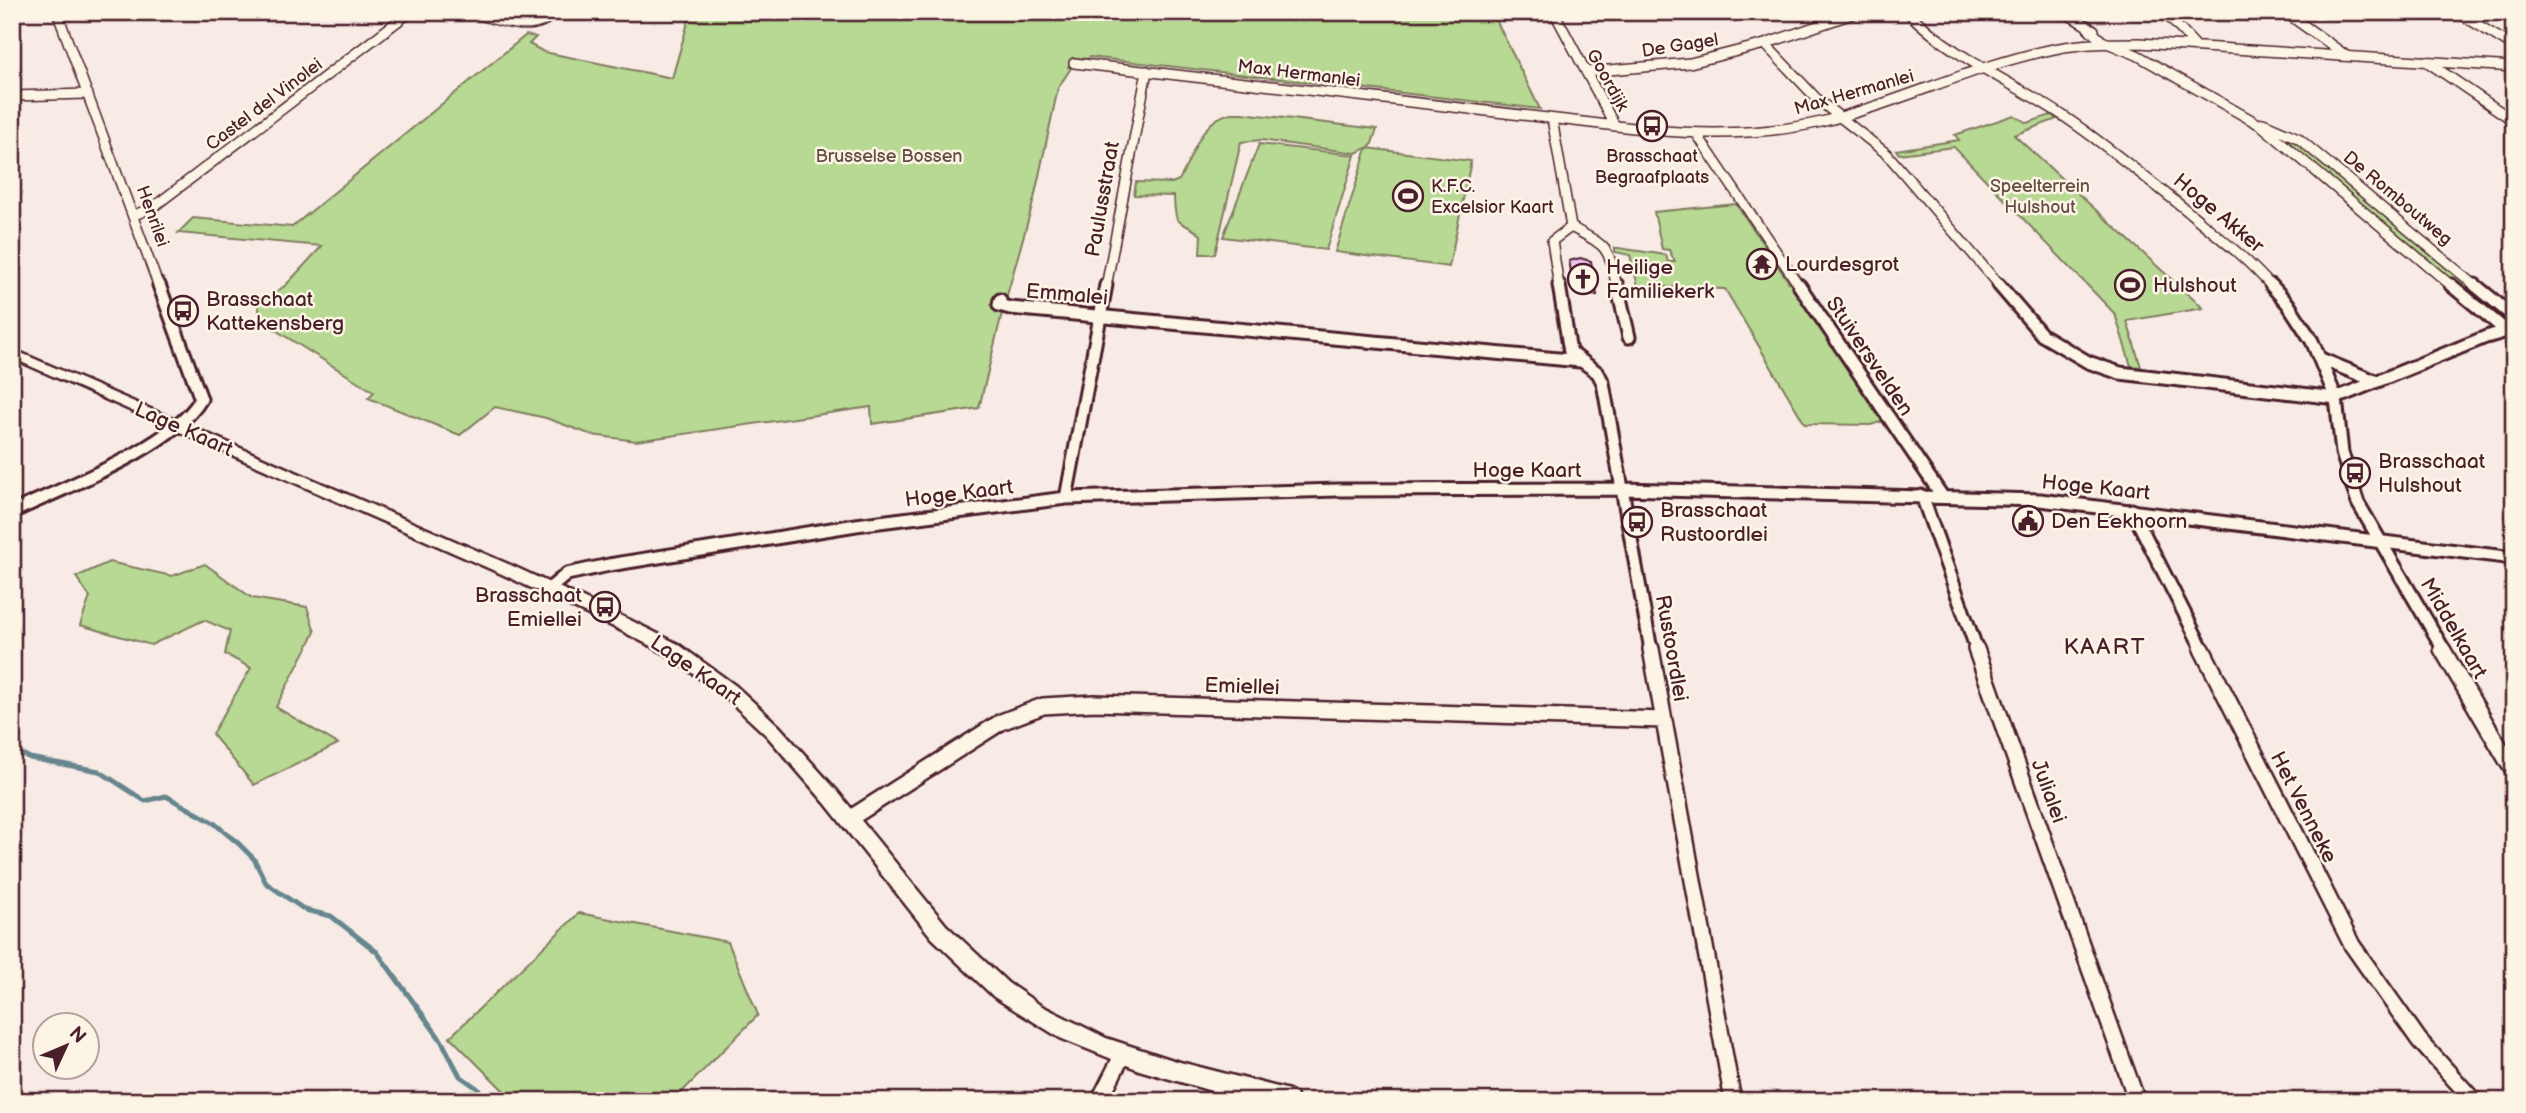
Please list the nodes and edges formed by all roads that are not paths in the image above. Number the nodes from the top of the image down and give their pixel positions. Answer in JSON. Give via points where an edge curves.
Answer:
{"nodes":[{"id":1,"x":57,"y":12,"type":"edge"},
{"id":2,"x":410,"y":12,"type":"edge"},
{"id":3,"x":470,"y":12,"type":"edge"},
{"id":4,"x":554,"y":12,"type":"edge"},
{"id":5,"x":1554,"y":12,"type":"edge"},
{"id":6,"x":1858,"y":12,"type":"edge"},
{"id":7,"x":1908,"y":12,"type":"edge"},
{"id":8,"x":2064,"y":12,"type":"edge"},
{"id":9,"x":2164,"y":12,"type":"edge"},
{"id":10,"x":2286,"y":12,"type":"edge"},
{"id":11,"x":2457,"y":12,"type":"edge"},
{"id":12,"x":2088,"y":28,"type":"junction"},
{"id":13,"x":2102,"y":41,"type":"junction"},
{"id":14,"x":2118,"y":41,"type":"junction"},
{"id":15,"x":2128,"y":42,"type":"junction"},
{"id":16,"x":1765,"y":44,"type":"junction"},
{"id":17,"x":2196,"y":46,"type":"junction"},
{"id":18,"x":2514,"y":47,"type":"edge"},
{"id":19,"x":2137,"y":55,"type":"junction"},
{"id":20,"x":2345,"y":55,"type":"junction"},
{"id":21,"x":2425,"y":60,"type":"junction"},
{"id":22,"x":1074,"y":63,"type":"dead end"},
{"id":23,"x":2514,"y":67,"type":"edge"},
{"id":24,"x":1984,"y":68,"type":"junction"},
{"id":25,"x":1147,"y":71,"type":"junction"},
{"id":26,"x":1586,"y":72,"type":"junction"},
{"id":27,"x":88,"y":94,"type":"junction"},
{"id":28,"x":12,"y":96,"type":"edge"},
{"id":29,"x":1840,"y":116,"type":"junction"},
{"id":30,"x":1552,"y":119,"type":"junction"},
{"id":31,"x":2251,"y":119,"type":"junction"},
{"id":32,"x":2514,"y":121,"type":"edge"},
{"id":33,"x":1615,"y":126,"type":"junction"},
{"id":34,"x":1696,"y":133,"type":"junction"},
{"id":35,"x":134,"y":215,"type":"junction"},
{"id":36,"x":1571,"y":227,"type":"junction"},
{"id":37,"x":1101,"y":313,"type":"junction"},
{"id":38,"x":2514,"y":317,"type":"edge"},
{"id":39,"x":2511,"y":332,"type":"edge"},
{"id":40,"x":1629,"y":337,"type":"dead end"},
{"id":41,"x":12,"y":352,"type":"edge"},
{"id":42,"x":1570,"y":352,"type":"junction"},
{"id":43,"x":2321,"y":359,"type":"junction"},
{"id":44,"x":1580,"y":361,"type":"junction"},
{"id":45,"x":2375,"y":382,"type":"junction"},
{"id":46,"x":2336,"y":398,"type":"junction"},
{"id":47,"x":178,"y":426,"type":"junction"},
{"id":48,"x":1622,"y":489,"type":"junction"},
{"id":49,"x":1922,"y":496,"type":"junction"},
{"id":50,"x":1942,"y":496,"type":"junction"},
{"id":51,"x":1066,"y":498,"type":"junction"},
{"id":52,"x":2132,"y":510,"type":"junction"},
{"id":53,"x":12,"y":512,"type":"edge"},
{"id":54,"x":2379,"y":541,"type":"junction"},
{"id":55,"x":2514,"y":558,"type":"edge"},
{"id":56,"x":549,"y":589,"type":"junction"},
{"id":57,"x":1664,"y":720,"type":"junction"},
{"id":58,"x":2514,"y":772,"type":"edge"},
{"id":59,"x":849,"y":818,"type":"junction"},
{"id":60,"x":1122,"y":1056,"type":"junction"},
{"id":61,"x":1099,"y":1101,"type":"edge"},
{"id":62,"x":1289,"y":1101,"type":"edge"},
{"id":63,"x":1733,"y":1101,"type":"edge"},
{"id":64,"x":2137,"y":1101,"type":"edge"},
{"id":65,"x":2474,"y":1101,"type":"edge"}],
"edges":[{"from":1,"to":27,"type":"street","name":"Henrilei"},
{"from":2,"to":35,"type":"street","name":"Castel del Vinolei","via":[[152,208]]},
{"from":3,"to":4,"type":"street","via":[[530,26],[549,20]]},
{"from":5,"to":26,"type":"street","name":"Goordijk"},
{"from":6,"to":16,"type":"street","name":"De Gagel"},
{"from":7,"to":24,"type":"street","name":"Hoge Akker","via":[[1934,37]]},
{"from":8,"to":12,"type":"street","name":"De Romboutweg"},
{"from":9,"to":17,"type":"street"},
{"from":10,"to":20,"type":"street"},
{"from":11,"to":18,"type":"street"},
{"from":12,"to":13,"type":"street","name":"De Romboutweg"},
{"from":12,"to":14,"type":"street","name":"De Romboutweg"},
{"from":13,"to":14,"type":"street","name":"Max Hermanlei"},
{"from":13,"to":19,"type":"street","name":"De Romboutweg"},
{"from":13,"to":24,"type":"street","name":"Max Hermanlei","via":[[2035,51]]},
{"from":14,"to":15,"type":"street","name":"Max Hermanlei"},
{"from":15,"to":17,"type":"street","name":"Max Hermanlei"},
{"from":15,"to":19,"type":"street","name":"De Romboutweg"},
{"from":16,"to":26,"type":"street","name":"De Gagel","via":[[1690,63]]},
{"from":16,"to":29,"type":"street"},
{"from":17,"to":20,"type":"street","name":"Max Hermanlei"},
{"from":19,"to":31,"type":"street","name":"De Romboutweg"},
{"from":20,"to":21,"type":"street","name":"Max Hermanlei"},
{"from":21,"to":23,"type":"street","name":"Max Hermanlei"},
{"from":21,"to":32,"type":"street"},
{"from":22,"to":25,"type":"street","name":"Max Hermanlei"},
{"from":24,"to":29,"type":"street","name":"Max Hermanlei"},
{"from":24,"to":43,"type":"street","name":"Hoge Akker","via":[[2083,129],[2252,264],[2288,304]]},
{"from":25,"to":30,"type":"street","name":"Max Hermanlei"},
{"from":25,"to":37,"type":"street","name":"Paulusstraat"},
{"from":26,"to":33,"type":"street","name":"Goordijk"},
{"from":27,"to":28,"type":"street"},
{"from":27,"to":35,"type":"street","name":"Henrilei"},
{"from":29,"to":34,"type":"street","name":"Max Hermanlei","via":[[1768,131]]},
{"from":29,"to":46,"type":"street","via":[[1887,154],[2035,328],[2058,347],[2120,373]]},
{"from":30,"to":33,"type":"street","name":"Max Hermanlei"},
{"from":30,"to":36,"type":"street"},
{"from":31,"to":38,"type":"street","name":"De Romboutweg","via":[[2298,138]]},
{"from":31,"to":39,"type":"street","name":"De Romboutweg"},
{"from":33,"to":34,"type":"street","name":"Max Hermanlei"},
{"from":34,"to":50,"type":"street","name":"Stuiversvelden"},
{"from":35,"to":47,"type":"street","name":"Henrilei","via":[[201,399]]},
{"from":36,"to":40,"type":"street","via":[[1609,252]]},
{"from":36,"to":42,"type":"street","via":[[1552,241]]},
{"from":37,"to":37,"type":"street","name":"Emmalei","via":[[1000,300],[999,305],[1010,308]]},
{"from":37,"to":42,"type":"street","name":"Emmalei"},
{"from":37,"to":44,"type":"street","name":"Emmalei"},
{"from":37,"to":51,"type":"street","name":"Paulusstraat"},
{"from":39,"to":45,"type":"street"},
{"from":41,"to":47,"type":"street","name":"Lage Kaart"},
{"from":42,"to":44,"type":"street","name":"Rustoordlei"},
{"from":43,"to":45,"type":"street"},
{"from":43,"to":46,"type":"street","name":"Hoge Akker"},
{"from":44,"to":48,"type":"street","name":"Rustoordlei","via":[[1598,373],[1603,383]]},
{"from":45,"to":46,"type":"street"},
{"from":46,"to":54,"type":"street","name":"Hoge Akker","via":[[2346,470]]},
{"from":47,"to":53,"type":"street","via":[[115,463]]},
{"from":47,"to":56,"type":"street","name":"Lage Kaart"},
{"from":48,"to":49,"type":"street","name":"Hoge Kaart"},
{"from":48,"to":51,"type":"street","name":"Hoge Kaart","via":[[1338,490]]},
{"from":48,"to":57,"type":"street","name":"Rustoordlei"},
{"from":49,"to":50,"type":"street","name":"Hoge Kaart"},
{"from":49,"to":64,"type":"street","name":"Julialei"},
{"from":50,"to":52,"type":"street","name":"Hoge Kaart"},
{"from":51,"to":56,"type":"street","name":"Hoge Kaart","via":[[856,525],[610,565],[567,573]]},
{"from":52,"to":54,"type":"street","name":"Hoge Kaart"},
{"from":52,"to":65,"type":"street","name":"Het Venneke","via":[[2352,945],[2413,1031]]},
{"from":54,"to":55,"type":"street","name":"Hoge Kaart"},
{"from":54,"to":58,"type":"street","name":"Middelkaart"},
{"from":56,"to":59,"type":"street","name":"Lage Kaart","via":[[683,656],[738,697]]},
{"from":57,"to":59,"type":"street","name":"Emiellei","via":[[1094,703],[1043,706],[1001,722]]},
{"from":57,"to":63,"type":"street","name":"Rustoordlei"},
{"from":59,"to":60,"type":"street","name":"Lage Kaart","via":[[909,899],[998,988],[1030,1010]]},
{"from":60,"to":61,"type":"street"},
{"from":60,"to":62,"type":"street","name":"Lage Kaart"}]}
